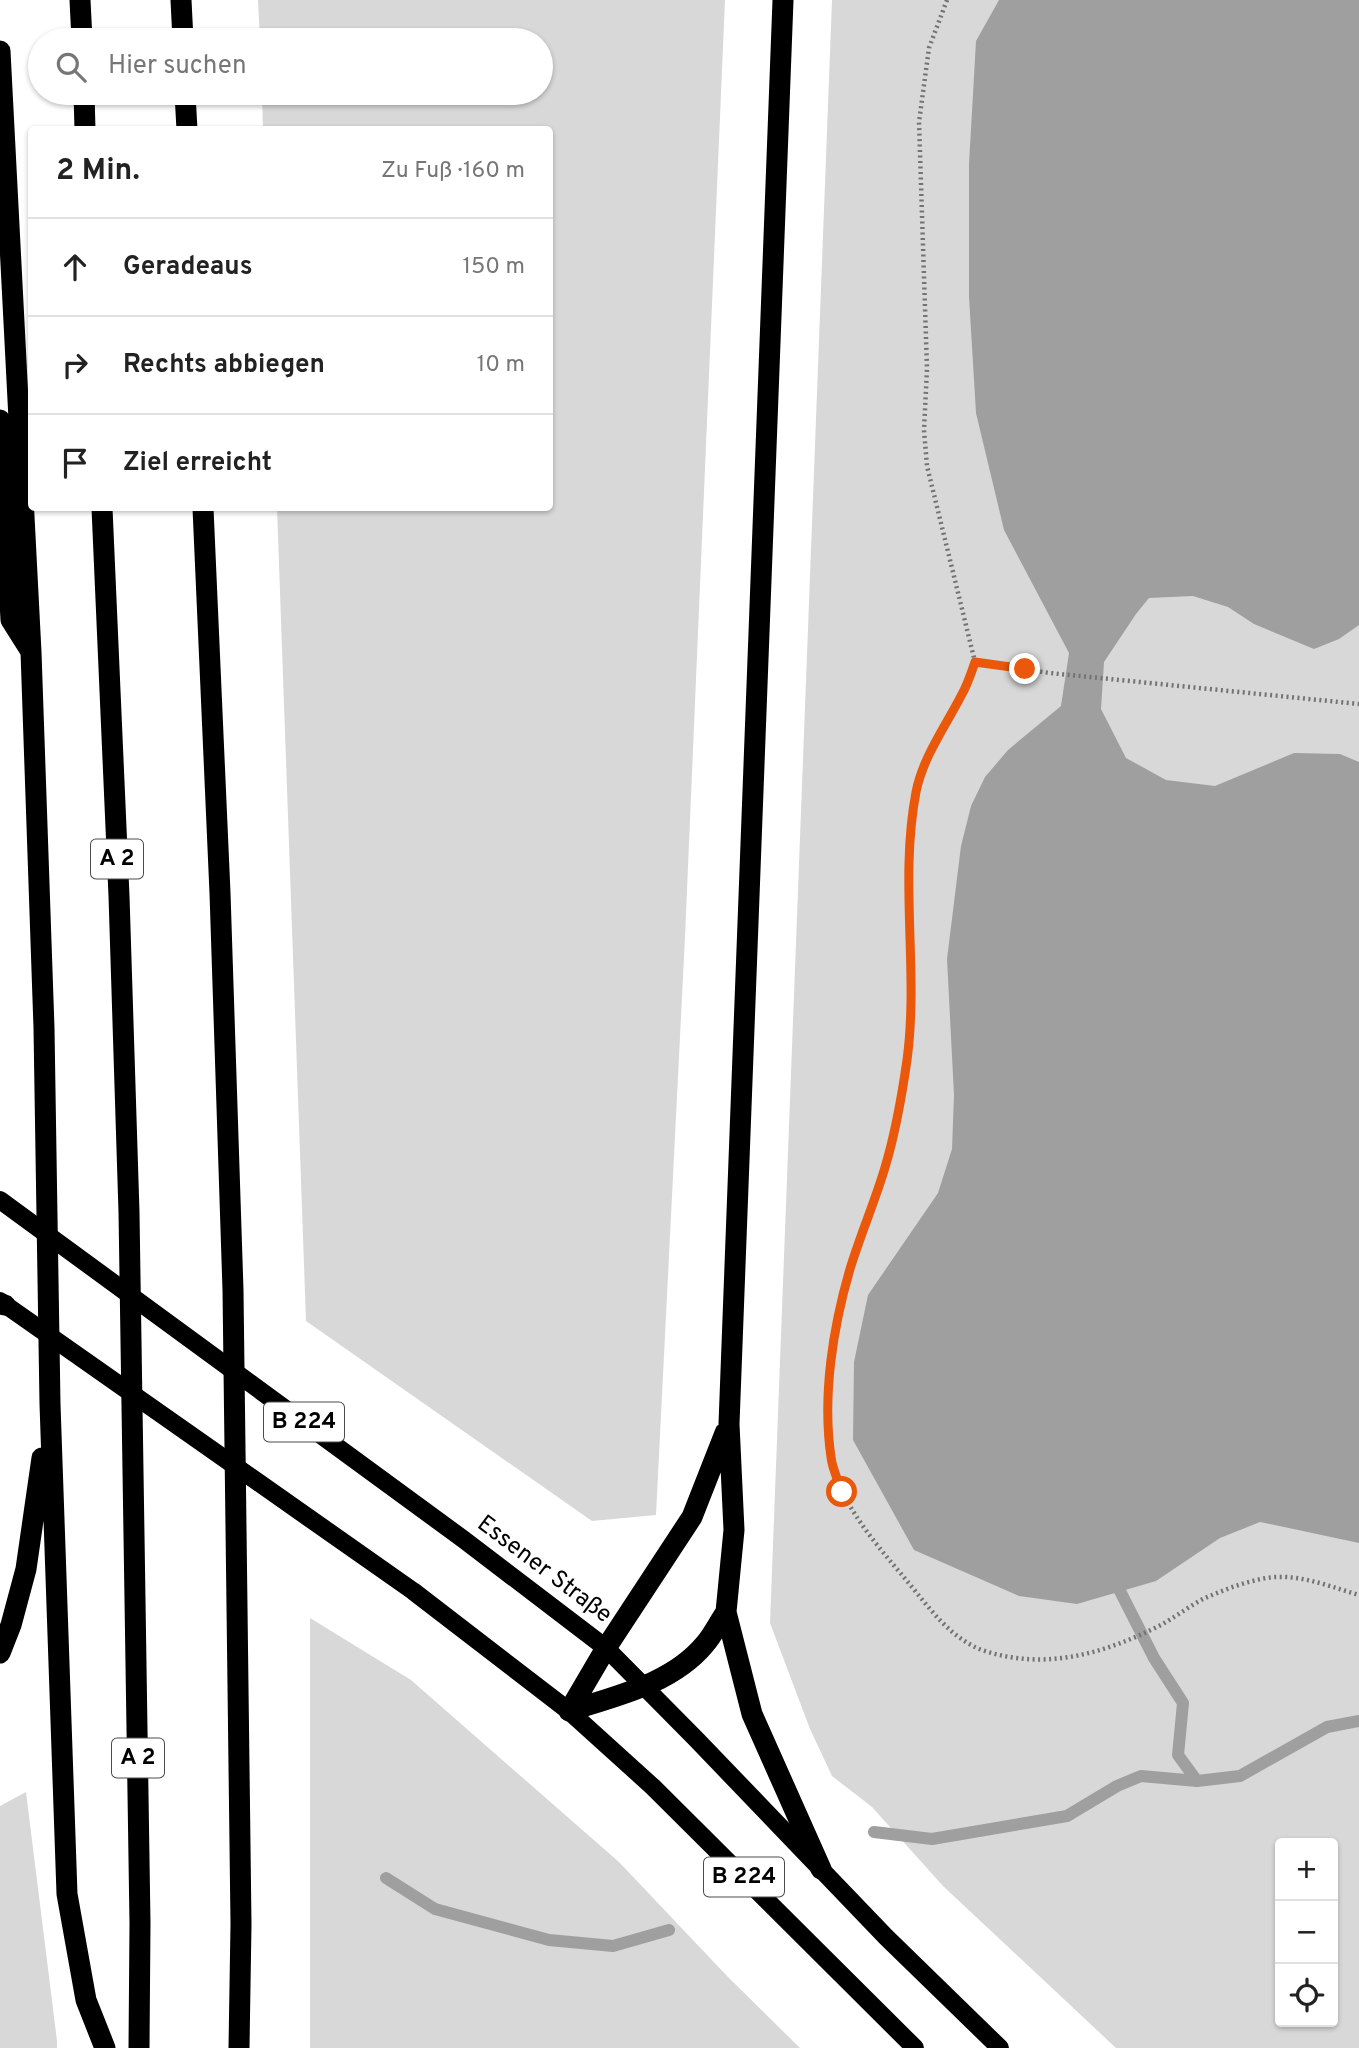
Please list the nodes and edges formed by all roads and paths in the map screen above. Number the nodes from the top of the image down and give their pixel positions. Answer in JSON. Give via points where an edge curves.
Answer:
{"nodes":[{"id":1,"x":80,"y":0,"type":"edge"},
{"id":2,"x":181,"y":0,"type":"edge"},
{"id":3,"x":783,"y":0,"type":"edge"},
{"id":4,"x":947,"y":0,"type":"edge"},
{"id":5,"x":81,"y":28,"type":"edge"},
{"id":6,"x":182,"y":28,"type":"edge"},
{"id":7,"x":0,"y":51,"type":"edge"},
{"id":8,"x":84,"y":105,"type":"edge"},
{"id":9,"x":186,"y":105,"type":"edge"},
{"id":10,"x":85,"y":126,"type":"edge"},
{"id":11,"x":187,"y":126,"type":"edge"},
{"id":12,"x":0,"y":420,"type":"edge"},
{"id":13,"x":102,"y":511,"type":"edge"},
{"id":14,"x":203,"y":511,"type":"edge"},
{"id":15,"x":31,"y":652,"type":"junction"},
{"id":16,"x":975,"y":662,"type":"junction"},
{"id":17,"x":1359,"y":704,"type":"edge"},
{"id":18,"x":0,"y":1200,"type":"edge"},
{"id":19,"x":2,"y":1303,"type":"edge"},
{"id":20,"x":50,"y":1404,"type":"junction"},
{"id":21,"x":729,"y":1424,"type":"junction"},
{"id":22,"x":1359,"y":1595,"type":"edge"},
{"id":23,"x":726,"y":1612,"type":"junction"},
{"id":24,"x":606,"y":1648,"type":"junction"},
{"id":25,"x":0,"y":1653,"type":"edge"},
{"id":26,"x":645,"y":1687,"type":"junction"},
{"id":27,"x":569,"y":1711,"type":"junction"},
{"id":28,"x":821,"y":1869,"type":"junction"},
{"id":29,"x":106,"y":2048,"type":"edge"},
{"id":30,"x":139,"y":2048,"type":"edge"},
{"id":31,"x":239,"y":2048,"type":"edge"},
{"id":32,"x":915,"y":2048,"type":"edge"},
{"id":33,"x":1000,"y":2048,"type":"edge"}],
"edges":[{"from":1,"to":5,"type":"highway"},
{"from":2,"to":6,"type":"highway"},
{"from":3,"to":21,"type":"highway"},
{"from":4,"to":16,"type":"path","via":[[929,48],[919,122],[927,369],[924,430],[927,466]]},
{"from":7,"to":15,"type":"highway"},
{"from":8,"to":10,"type":"highway"},
{"from":9,"to":11,"type":"highway"},
{"from":12,"to":15,"type":"highway","via":[[11,620]]},
{"from":13,"to":30,"type":"highway","number":"A 2","via":[[129,1212]]},
{"from":14,"to":31,"type":"highway","via":[[233,1290]]},
{"from":15,"to":20,"type":"highway"},
{"from":16,"to":17,"type":"path"},
{"from":16,"to":22,"type":"path","via":[[917,790],[908,861],[911,993],[907,1059],[886,1164],[834,1332],[828,1425],[831,1459],[842,1492],[873,1541],[942,1622],[962,1640],[1009,1657],[1067,1659],[1093,1654],[1160,1625],[1201,1600],[1267,1578],[1297,1577]]},
{"from":18,"to":24,"type":"main road","name":"Essener Straße","number":"B 224"},
{"from":19,"to":27,"type":"main road","number":"B 224","via":[[413,1591]]},
{"from":20,"to":25,"type":"highway","via":[[26,1569]]},
{"from":20,"to":29,"type":"highway","via":[[67,1894],[86,2000]]},
{"from":21,"to":23,"type":"highway","via":[[734,1530]]},
{"from":21,"to":24,"type":"highway","via":[[692,1517]]},
{"from":23,"to":26,"type":"highway","via":[[705,1645]]},
{"from":23,"to":28,"type":"highway","via":[[752,1714]]},
{"from":24,"to":26,"type":"main road","name":"Essener Straße","number":"B 224"},
{"from":24,"to":27,"type":"highway"},
{"from":26,"to":27,"type":"highway"},
{"from":26,"to":28,"type":"main road","name":"Essener Straße","number":"B 224"},
{"from":27,"to":32,"type":"main road","number":"B 224","via":[[653,1787]]},
{"from":28,"to":33,"type":"main road","name":"Essener Straße","number":"B 224"}]}
